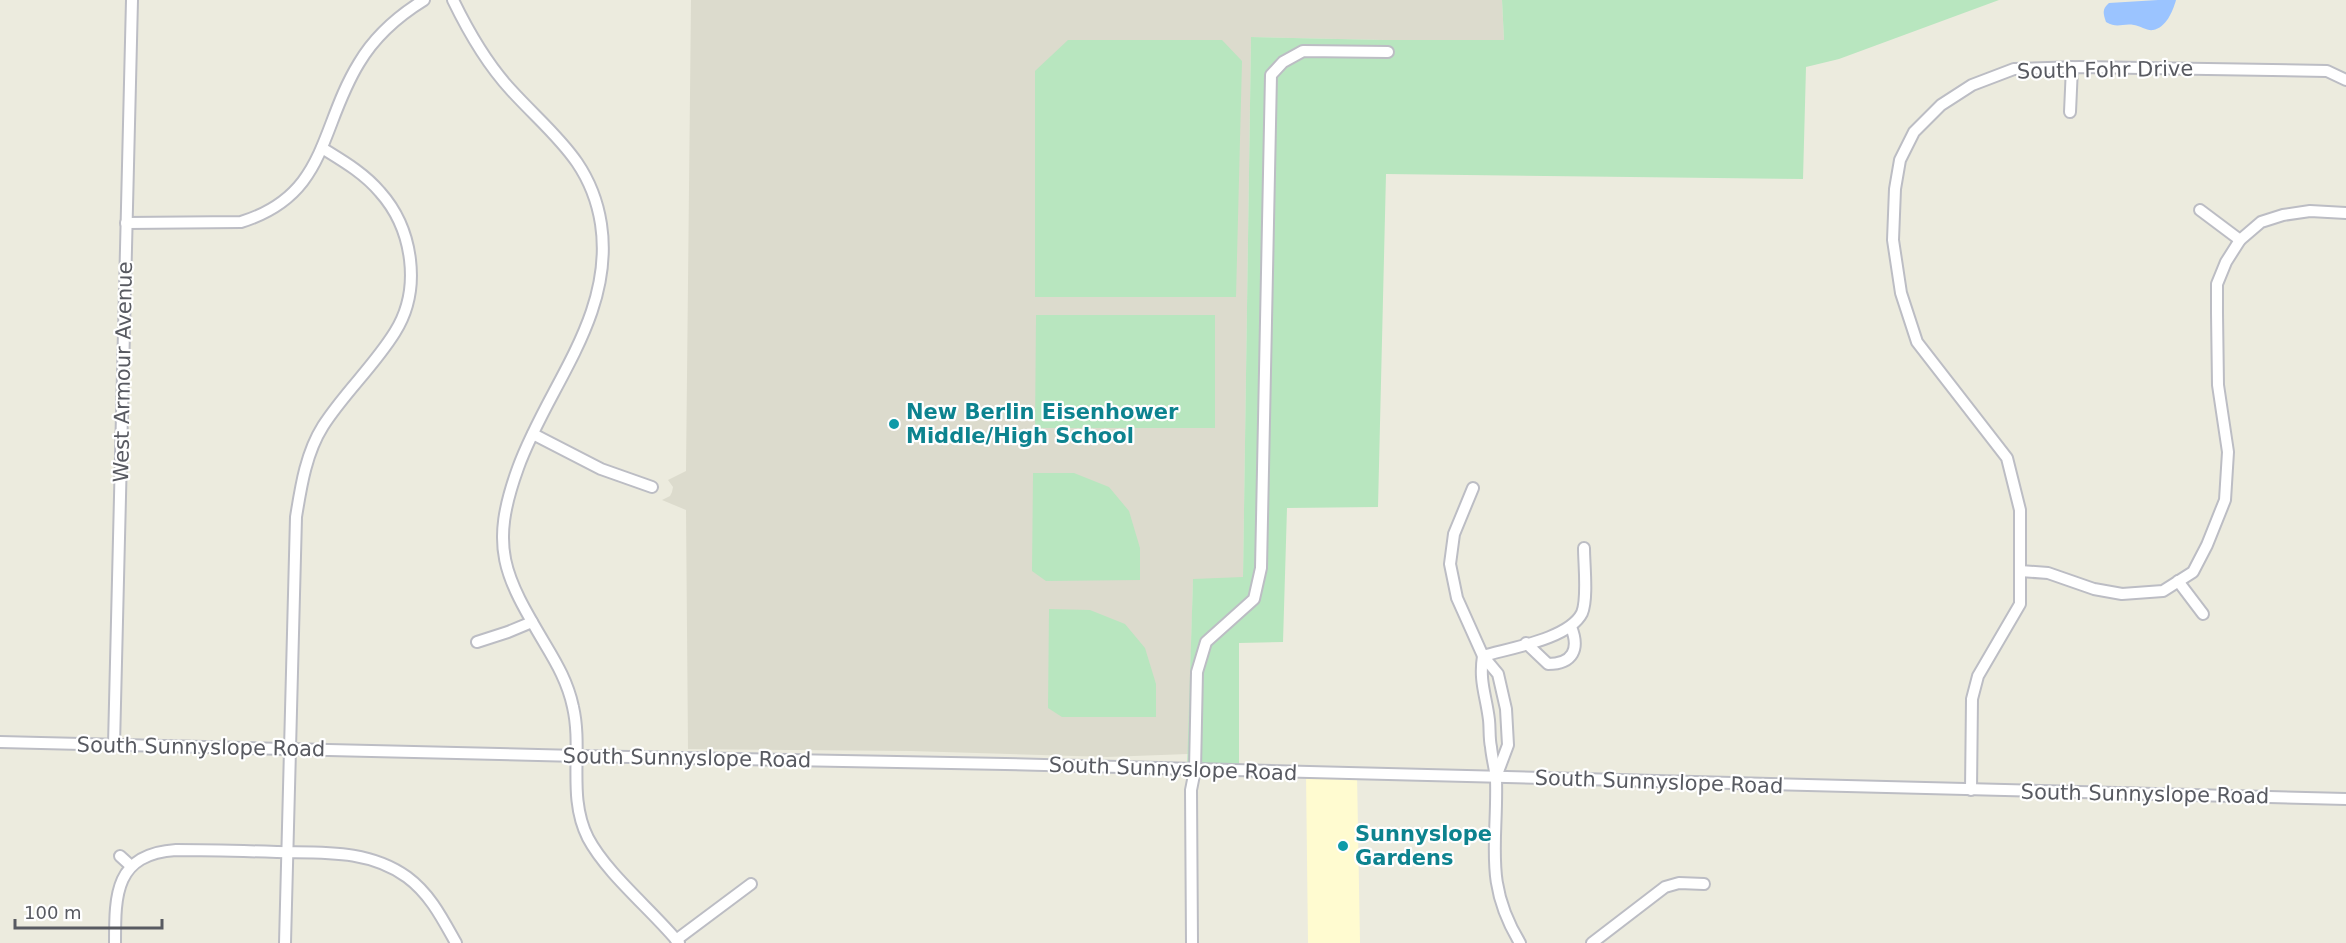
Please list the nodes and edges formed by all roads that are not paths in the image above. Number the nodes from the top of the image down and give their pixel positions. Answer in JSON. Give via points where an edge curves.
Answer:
{"nodes":[{"id":1,"x":132,"y":0,"type":"edge"},
{"id":2,"x":424,"y":0,"type":"edge"},
{"id":3,"x":453,"y":0,"type":"edge"},
{"id":4,"x":1388,"y":52,"type":"dead end"},
{"id":5,"x":2072,"y":67,"type":"junction"},
{"id":6,"x":2346,"y":80,"type":"edge"},
{"id":7,"x":2070,"y":112,"type":"dead end"},
{"id":8,"x":322,"y":148,"type":"junction"},
{"id":9,"x":2200,"y":210,"type":"dead end"},
{"id":10,"x":2346,"y":213,"type":"edge"},
{"id":11,"x":126,"y":223,"type":"junction"},
{"id":12,"x":2240,"y":240,"type":"junction"},
{"id":13,"x":532,"y":434,"type":"junction"},
{"id":14,"x":652,"y":487,"type":"dead end"},
{"id":15,"x":1473,"y":489,"type":"dead end"},
{"id":16,"x":1584,"y":548,"type":"dead end"},
{"id":17,"x":2020,"y":571,"type":"junction"},
{"id":18,"x":2178,"y":581,"type":"junction"},
{"id":19,"x":2203,"y":614,"type":"dead end"},
{"id":20,"x":532,"y":622,"type":"junction"},
{"id":21,"x":1571,"y":627,"type":"junction"},
{"id":22,"x":477,"y":642,"type":"dead end"},
{"id":23,"x":1526,"y":643,"type":"junction"},
{"id":24,"x":1483,"y":656,"type":"junction"},
{"id":25,"x":0,"y":742,"type":"edge"},
{"id":26,"x":114,"y":745,"type":"junction"},
{"id":27,"x":290,"y":749,"type":"junction"},
{"id":28,"x":578,"y":756,"type":"junction"},
{"id":29,"x":1195,"y":770,"type":"junction"},
{"id":30,"x":1496,"y":777,"type":"junction"},
{"id":31,"x":1971,"y":790,"type":"junction"},
{"id":32,"x":2346,"y":800,"type":"edge"},
{"id":33,"x":286,"y":852,"type":"junction"},
{"id":34,"x":120,"y":856,"type":"dead end"},
{"id":35,"x":131,"y":866,"type":"junction"},
{"id":36,"x":751,"y":884,"type":"dead end"},
{"id":37,"x":1704,"y":884,"type":"dead end"},
{"id":38,"x":677,"y":941,"type":"edge"},
{"id":39,"x":115,"y":943,"type":"edge"},
{"id":40,"x":285,"y":943,"type":"edge"},
{"id":41,"x":456,"y":943,"type":"edge"},
{"id":42,"x":1192,"y":943,"type":"edge"},
{"id":43,"x":1521,"y":943,"type":"edge"},
{"id":44,"x":1592,"y":943,"type":"edge"}],
"edges":[{"from":1,"to":11,"type":"street","name":"West Armour Avenue"},
{"from":2,"to":8,"type":"street","via":[[388,26],[359,63]]},
{"from":3,"to":13,"type":"street","via":[[497,73],[574,155],[597,205],[601,226],[602,263],[592,315]]},
{"from":4,"to":29,"type":"street","via":[[1303,51],[1283,62],[1271,75],[1261,568],[1254,599],[1206,642],[1197,672]]},
{"from":5,"to":6,"type":"street","name":"South Fohr Drive","via":[[2327,71]]},
{"from":5,"to":7,"type":"street"},
{"from":5,"to":17,"type":"street","name":"South Fohr Drive","via":[[2014,69],[1972,85],[1941,105],[1914,132],[1900,160],[1894,189],[1893,240],[1901,293],[1917,342],[2007,458],[2020,510]]},
{"from":8,"to":11,"type":"street","via":[[309,175],[295,191],[257,217],[219,224]]},
{"from":8,"to":27,"type":"street","via":[[364,176],[390,204],[408,247],[411,274],[409,296],[396,331],[323,426],[306,466],[296,517]]},
{"from":9,"to":12,"type":"street"},
{"from":10,"to":12,"type":"street","via":[[2310,211],[2283,215],[2261,222]]},
{"from":11,"to":26,"type":"street","name":"West Armour Avenue"},
{"from":12,"to":18,"type":"street","via":[[2217,284],[2218,385],[2228,452],[2224,500],[2193,572]]},
{"from":13,"to":14,"type":"street","via":[[601,469]]},
{"from":13,"to":20,"type":"street","via":[[510,495],[503,547],[512,585]]},
{"from":15,"to":24,"type":"street","via":[[1454,534],[1450,564],[1457,598]]},
{"from":16,"to":21,"type":"street","via":[[1583,611]]},
{"from":17,"to":18,"type":"street","via":[[2048,573],[2122,594],[2163,591]]},
{"from":17,"to":31,"type":"street","name":"South Fohr Drive","via":[[2020,604],[1974,686]]},
{"from":18,"to":19,"type":"street"},
{"from":20,"to":22,"type":"street"},
{"from":20,"to":28,"type":"street","via":[[567,685],[577,726]]},
{"from":21,"to":23,"type":"street"},
{"from":21,"to":23,"type":"street","via":[[1576,638],[1574,650],[1569,659],[1557,664],[1548,664]]},
{"from":23,"to":24,"type":"street"},
{"from":24,"to":30,"type":"street","via":[[1480,675]]},
{"from":24,"to":30,"type":"street","via":[[1498,675],[1506,709],[1508,746]]},
{"from":25,"to":26,"type":"street","name":"South Sunnyslope Road"},
{"from":26,"to":27,"type":"street","name":"South Sunnyslope Road"},
{"from":27,"to":28,"type":"street","name":"South Sunnyslope Road"},
{"from":27,"to":33,"type":"street"},
{"from":28,"to":29,"type":"street","name":"South Sunnyslope Road"},
{"from":28,"to":38,"type":"street","via":[[577,807],[587,836],[601,857]]},
{"from":29,"to":30,"type":"street","name":"South Sunnyslope Road"},
{"from":29,"to":42,"type":"street","via":[[1191,790]]},
{"from":30,"to":31,"type":"street","name":"South Sunnyslope Road"},
{"from":30,"to":43,"type":"street","via":[[1496,880],[1504,913]]},
{"from":31,"to":32,"type":"street","name":"South Sunnyslope Road"},
{"from":33,"to":35,"type":"street","via":[[164,850]]},
{"from":33,"to":40,"type":"street"},
{"from":33,"to":41,"type":"street","via":[[359,856],[386,865],[423,891]]},
{"from":34,"to":35,"type":"street"},
{"from":35,"to":39,"type":"street","via":[[116,899]]},
{"from":36,"to":38,"type":"street"},
{"from":37,"to":44,"type":"street","via":[[1665,887]]}]}
